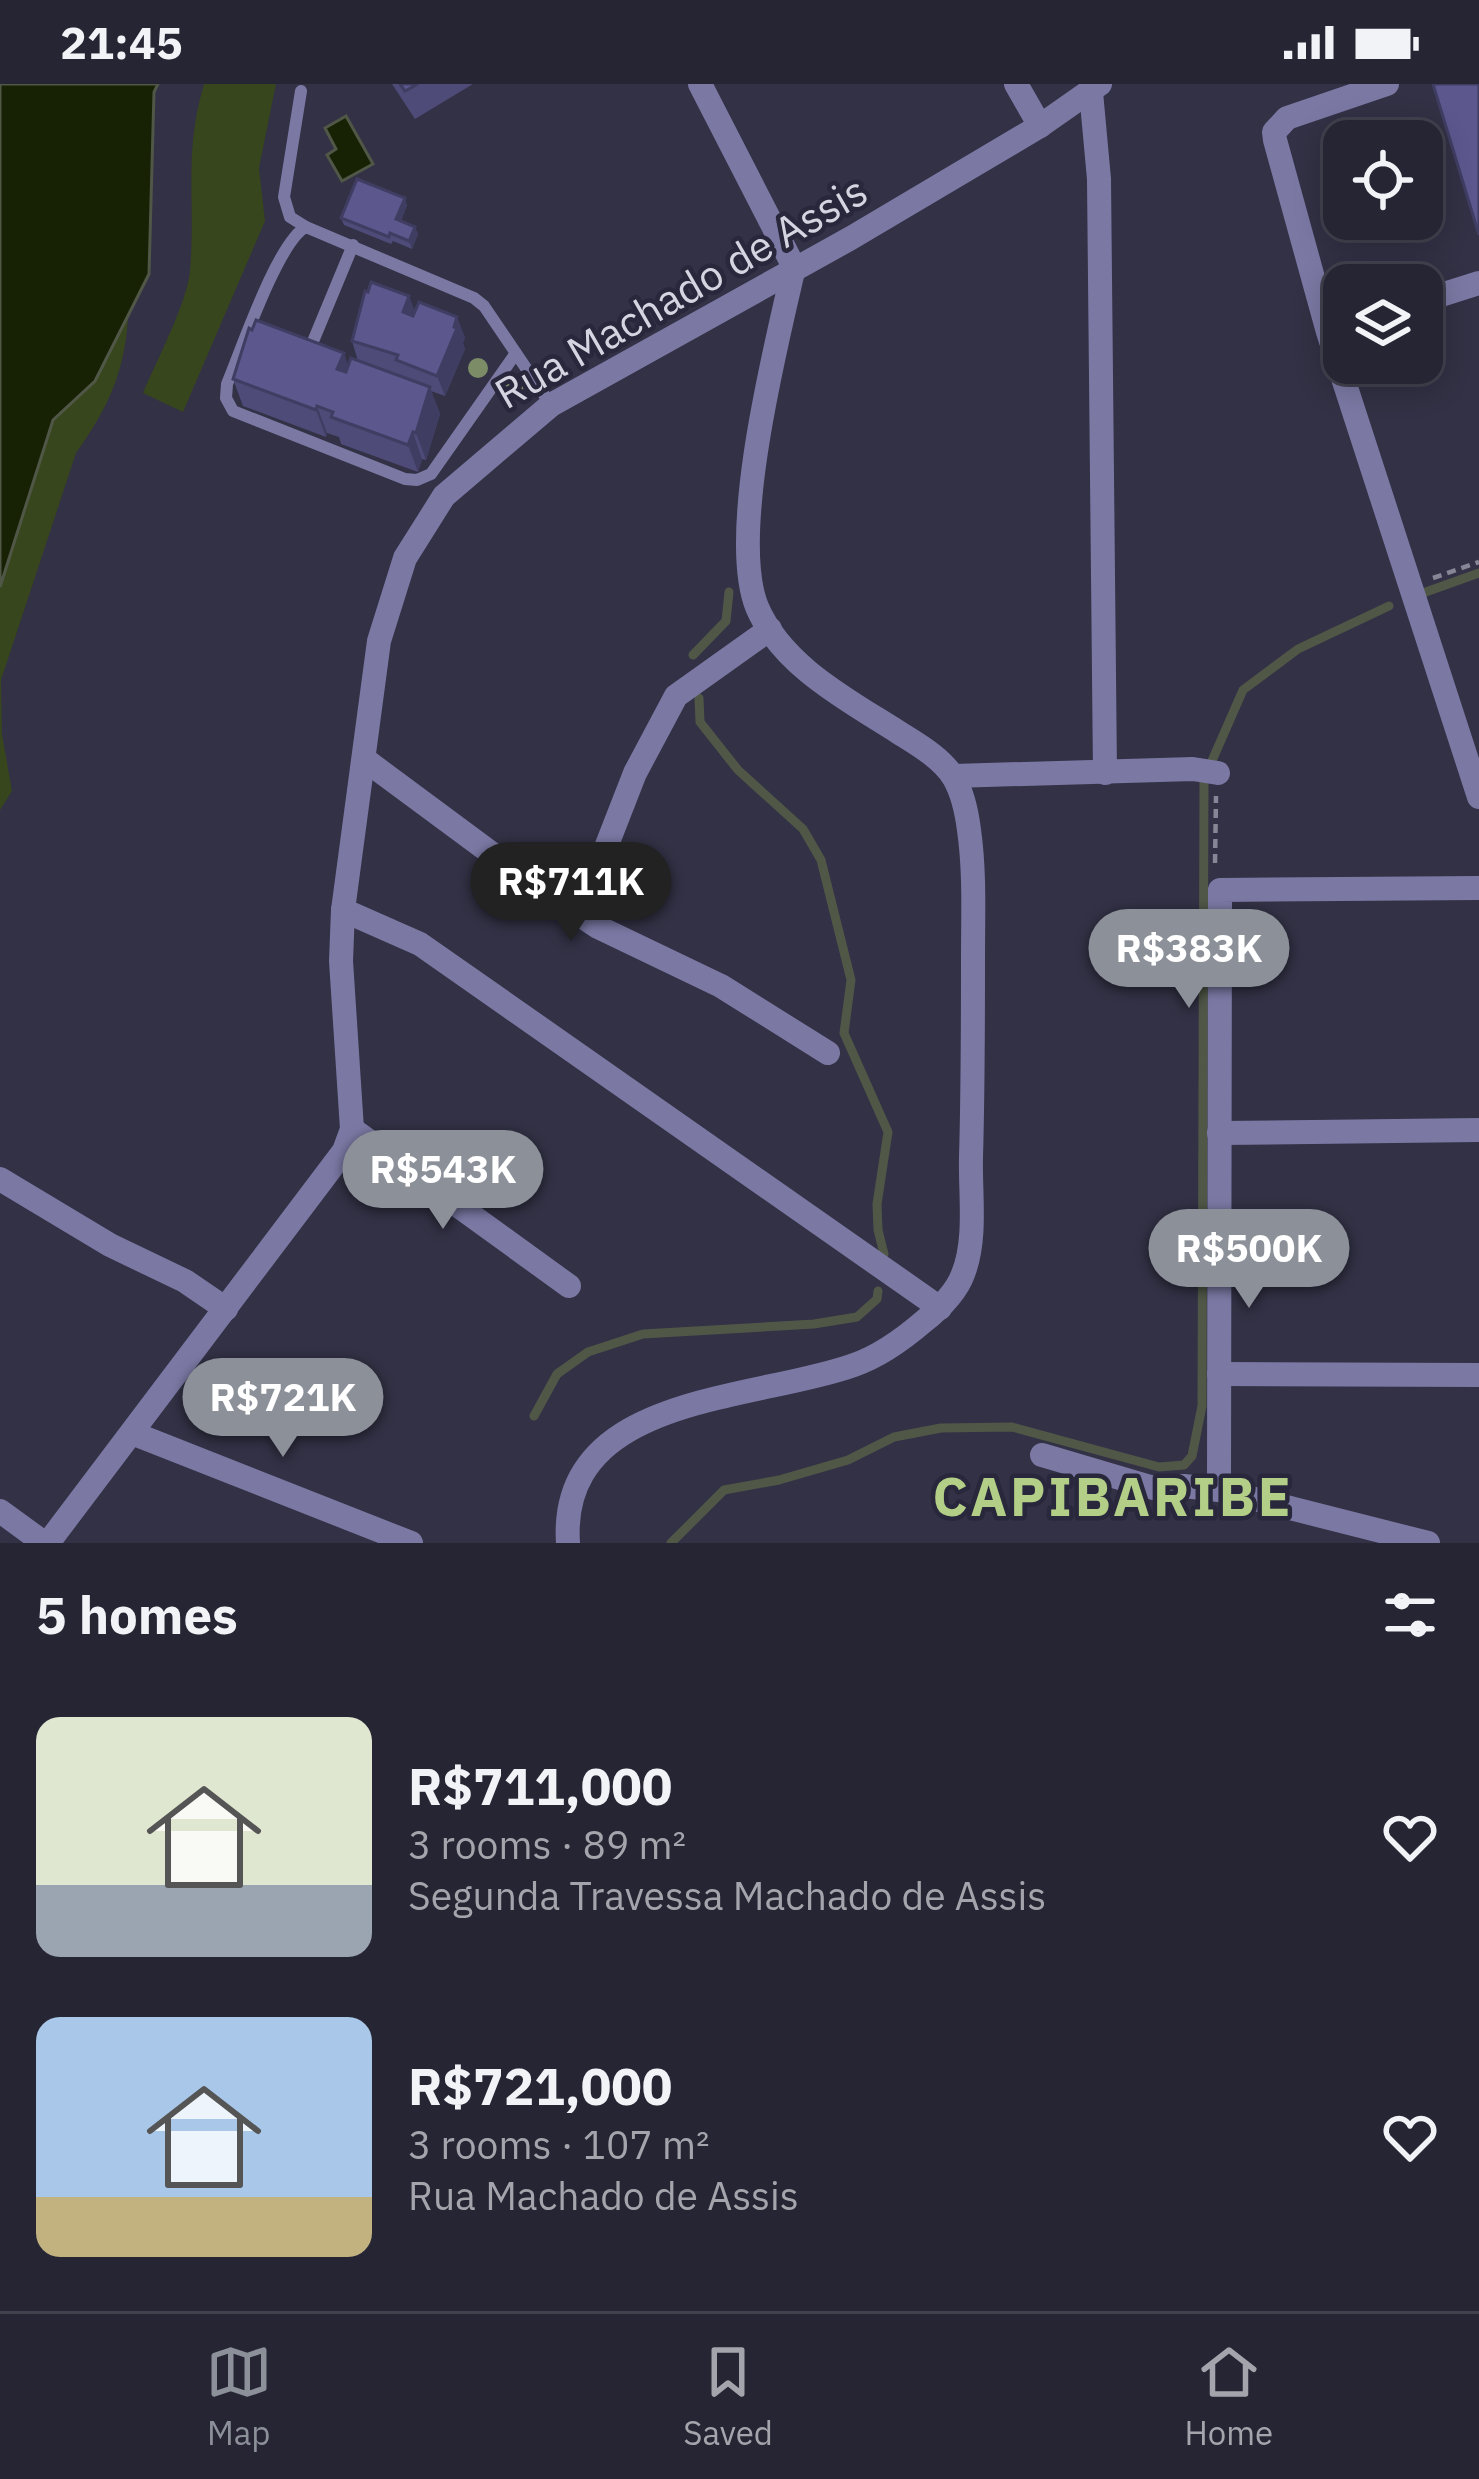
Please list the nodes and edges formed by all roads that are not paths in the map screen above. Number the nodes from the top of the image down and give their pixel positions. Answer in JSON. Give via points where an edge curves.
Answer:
{"nodes":[{"id":1,"x":700,"y":84,"type":"edge"},
{"id":2,"x":1016,"y":84,"type":"edge"},
{"id":3,"x":1387,"y":84,"type":"edge"},
{"id":4,"x":1095,"y":88,"type":"edge"},
{"id":5,"x":302,"y":91,"type":"dead end"},
{"id":6,"x":1040,"y":126,"type":"junction"},
{"id":7,"x":306,"y":227,"type":"junction"},
{"id":8,"x":353,"y":245,"type":"junction"},
{"id":9,"x":794,"y":267,"type":"junction"},
{"id":10,"x":1479,"y":283,"type":"edge"},
{"id":11,"x":1323,"y":292,"type":"edge"},
{"id":12,"x":1443,"y":295,"type":"edge"},
{"id":13,"x":314,"y":340,"type":"edge"},
{"id":14,"x":515,"y":353,"type":"junction"},
{"id":15,"x":1352,"y":384,"type":"edge"},
{"id":16,"x":550,"y":405,"type":"junction"},
{"id":17,"x":770,"y":629,"type":"junction"},
{"id":18,"x":364,"y":759,"type":"junction"},
{"id":19,"x":1205,"y":771,"type":"road end"},
{"id":20,"x":1106,"y":773,"type":"junction"},
{"id":21,"x":953,"y":776,"type":"junction"},
{"id":22,"x":1479,"y":797,"type":"edge"},
{"id":23,"x":1479,"y":888,"type":"edge"},
{"id":24,"x":343,"y":910,"type":"junction"},
{"id":25,"x":580,"y":914,"type":"junction"},
{"id":26,"x":828,"y":1054,"type":"dead end"},
{"id":27,"x":352,"y":1129,"type":"junction"},
{"id":28,"x":1479,"y":1130,"type":"edge"},
{"id":29,"x":1219,"y":1132,"type":"junction"},
{"id":30,"x":0,"y":1179,"type":"edge"},
{"id":31,"x":569,"y":1286,"type":"dead end"},
{"id":32,"x":940,"y":1308,"type":"junction"},
{"id":33,"x":226,"y":1309,"type":"junction"},
{"id":34,"x":1219,"y":1374,"type":"junction"},
{"id":35,"x":1479,"y":1375,"type":"edge"},
{"id":36,"x":132,"y":1432,"type":"junction"},
{"id":37,"x":1042,"y":1455,"type":"dead end"},
{"id":38,"x":1219,"y":1490,"type":"junction"},
{"id":39,"x":0,"y":1511,"type":"edge"},
{"id":40,"x":46,"y":1543,"type":"edge"},
{"id":41,"x":411,"y":1543,"type":"edge"},
{"id":42,"x":568,"y":1543,"type":"edge"},
{"id":43,"x":1427,"y":1543,"type":"edge"}],
"edges":[{"from":1,"to":9,"type":"street"},
{"from":2,"to":6,"type":"street"},
{"from":3,"to":11,"type":"street","via":[[1274,131]]},
{"from":4,"to":6,"type":"street","name":"Rua Machado de Assis"},
{"from":4,"to":20,"type":"street"},
{"from":5,"to":7,"type":"lane","via":[[284,197],[290,217]]},
{"from":6,"to":9,"type":"street","name":"Rua Machado de Assis"},
{"from":7,"to":8,"type":"lane"},
{"from":7,"to":14,"type":"lane","via":[[290,239],[226,384],[233,411],[417,480],[431,474]]},
{"from":8,"to":13,"type":"lane"},
{"from":8,"to":14,"type":"lane","via":[[474,298]]},
{"from":9,"to":16,"type":"street","name":"Rua Machado de Assis"},
{"from":9,"to":17,"type":"street","via":[[764,395],[751,515],[752,580]]},
{"from":10,"to":12,"type":"street"},
{"from":14,"to":16,"type":"lane"},
{"from":15,"to":22,"type":"street"},
{"from":16,"to":18,"type":"street","name":"Rua Machado de Assis","via":[[444,496],[406,558],[379,641]]},
{"from":17,"to":21,"type":"street","via":[[818,680]]},
{"from":17,"to":25,"type":"street","via":[[676,696],[635,773]]},
{"from":18,"to":24,"type":"street","name":"Rua Machado de Assis"},
{"from":18,"to":25,"type":"street"},
{"from":19,"to":20,"type":"street"},
{"from":20,"to":21,"type":"street"},
{"from":21,"to":32,"type":"street","via":[[973,863],[970,1238],[963,1276]]},
{"from":23,"to":29,"type":"street","via":[[1220,890]]},
{"from":24,"to":27,"type":"street","name":"Rua Machado de Assis"},
{"from":24,"to":32,"type":"street","via":[[420,944]]},
{"from":25,"to":26,"type":"street","via":[[721,986]]},
{"from":27,"to":31,"type":"street"},
{"from":27,"to":33,"type":"street","via":[[330,1172]]},
{"from":28,"to":29,"type":"street"},
{"from":29,"to":34,"type":"street"},
{"from":30,"to":33,"type":"street"},
{"from":32,"to":42,"type":"street","via":[[858,1364],[676,1407],[616,1436],[579,1475]]},
{"from":33,"to":36,"type":"street"},
{"from":34,"to":35,"type":"street"},
{"from":34,"to":38,"type":"street"},
{"from":36,"to":40,"type":"street"},
{"from":36,"to":41,"type":"street"},
{"from":37,"to":38,"type":"street","via":[[1157,1489]]},
{"from":38,"to":43,"type":"street"},
{"from":39,"to":40,"type":"street"}]}
